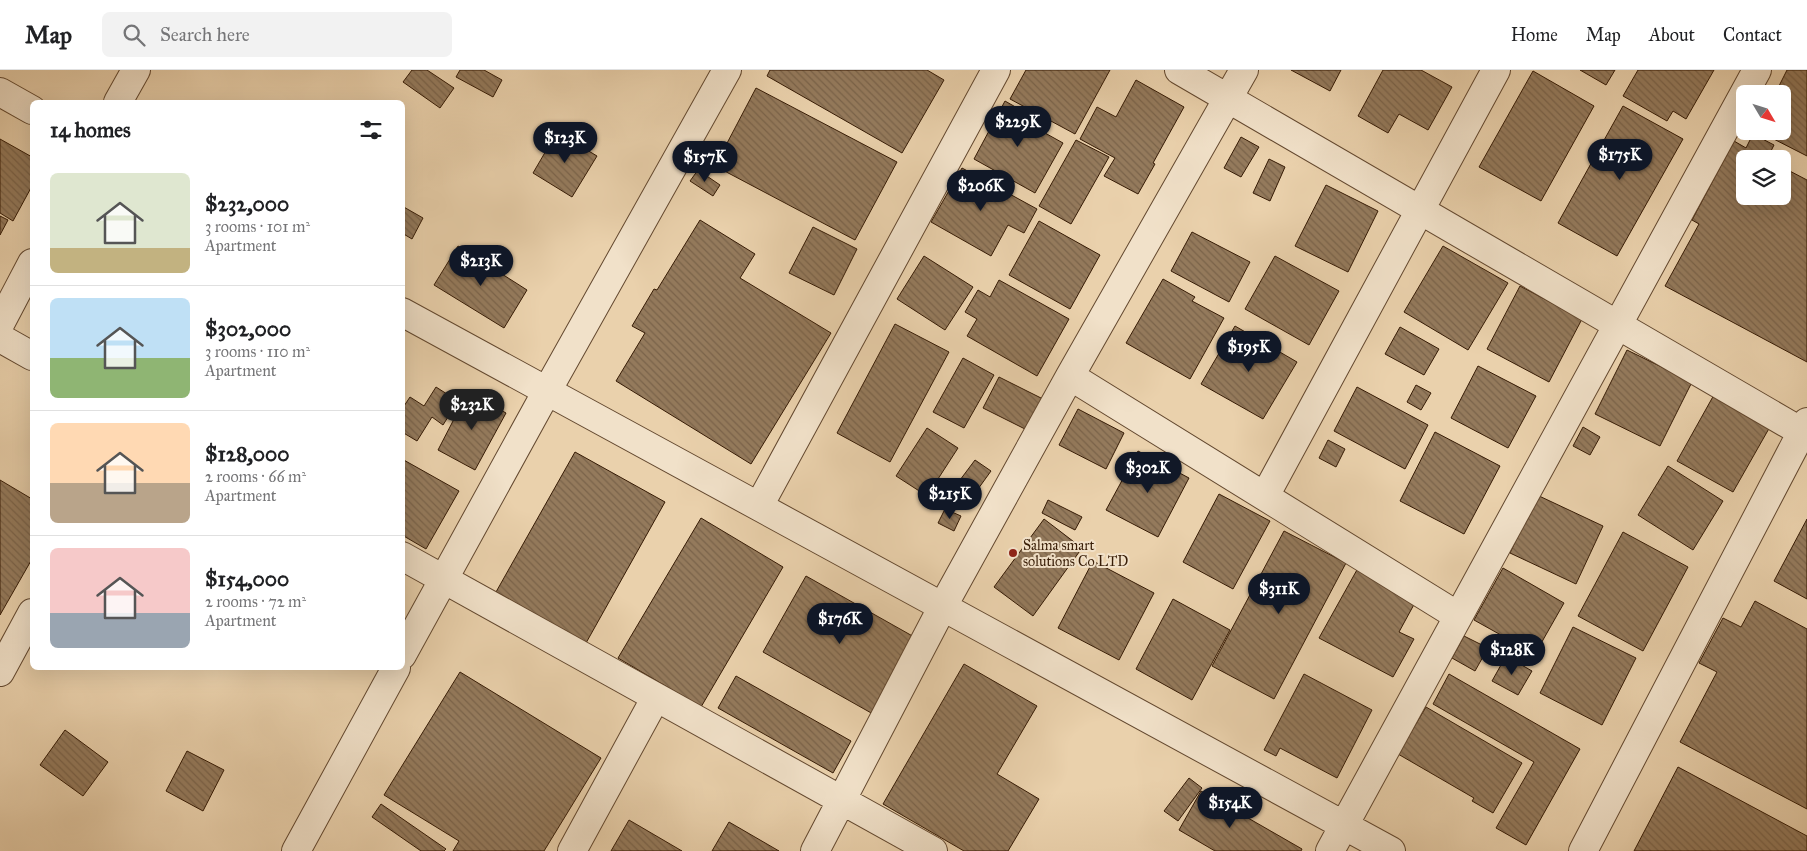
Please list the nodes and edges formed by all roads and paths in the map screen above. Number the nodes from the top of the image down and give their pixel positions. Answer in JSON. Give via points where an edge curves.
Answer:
{"nodes":[{"id":1,"x":136,"y":70,"type":"edge"},
{"id":2,"x":727,"y":70,"type":"edge"},
{"id":3,"x":996,"y":70,"type":"edge"},
{"id":4,"x":1179,"y":70,"type":"edge"},
{"id":5,"x":1244,"y":70,"type":"edge"},
{"id":6,"x":1496,"y":70,"type":"edge"},
{"id":7,"x":1757,"y":70,"type":"edge"},
{"id":8,"x":0,"y":92,"type":"edge"},
{"id":9,"x":1228,"y":99,"type":"junction"},
{"id":10,"x":119,"y":100,"type":"edge"},
{"id":11,"x":30,"y":109,"type":"edge"},
{"id":12,"x":1420,"y":210,"type":"junction"},
{"id":13,"x":30,"y":267,"type":"edge"},
{"id":14,"x":405,"y":314,"type":"edge"},
{"id":15,"x":0,"y":324,"type":"edge"},
{"id":16,"x":1618,"y":324,"type":"junction"},
{"id":17,"x":0,"y":338,"type":"edge"},
{"id":18,"x":30,"y":355,"type":"edge"},
{"id":19,"x":1070,"y":376,"type":"junction"},
{"id":20,"x":547,"y":391,"type":"junction"},
{"id":21,"x":1805,"y":430,"type":"edge"},
{"id":22,"x":1265,"y":496,"type":"junction"},
{"id":23,"x":760,"y":506,"type":"junction"},
{"id":24,"x":405,"y":558,"type":"edge"},
{"id":25,"x":444,"y":579,"type":"junction"},
{"id":26,"x":943,"y":606,"type":"junction"},
{"id":27,"x":1458,"y":616,"type":"junction"},
{"id":28,"x":30,"y":617,"type":"edge"},
{"id":29,"x":405,"y":650,"type":"edge"},
{"id":30,"x":395,"y":670,"type":"edge"},
{"id":31,"x":0,"y":672,"type":"edge"},
{"id":32,"x":656,"y":697,"type":"junction"},
{"id":33,"x":840,"y":801,"type":"junction"},
{"id":34,"x":1344,"y":825,"type":"junction"},
{"id":35,"x":296,"y":851,"type":"edge"},
{"id":36,"x":572,"y":851,"type":"edge"},
{"id":37,"x":815,"y":851,"type":"edge"},
{"id":38,"x":933,"y":851,"type":"edge"},
{"id":39,"x":1330,"y":851,"type":"edge"},
{"id":40,"x":1392,"y":851,"type":"edge"},
{"id":41,"x":1582,"y":851,"type":"edge"}],
"edges":[{"from":1,"to":10,"type":"street"},
{"from":2,"to":20,"type":"street"},
{"from":3,"to":23,"type":"street"},
{"from":4,"to":9,"type":"street"},
{"from":5,"to":9,"type":"street"},
{"from":6,"to":12,"type":"street"},
{"from":7,"to":16,"type":"street"},
{"from":8,"to":11,"type":"street"},
{"from":9,"to":12,"type":"street"},
{"from":9,"to":19,"type":"street"},
{"from":12,"to":16,"type":"street"},
{"from":12,"to":22,"type":"street"},
{"from":13,"to":15,"type":"street"},
{"from":14,"to":20,"type":"street"},
{"from":16,"to":21,"type":"street"},
{"from":16,"to":27,"type":"street"},
{"from":17,"to":18,"type":"street"},
{"from":19,"to":22,"type":"street"},
{"from":19,"to":26,"type":"street"},
{"from":20,"to":23,"type":"street"},
{"from":20,"to":25,"type":"street"},
{"from":21,"to":41,"type":"street"},
{"from":22,"to":27,"type":"street"},
{"from":23,"to":26,"type":"street"},
{"from":24,"to":25,"type":"street"},
{"from":25,"to":29,"type":"street"},
{"from":25,"to":32,"type":"street"},
{"from":26,"to":33,"type":"street"},
{"from":26,"to":34,"type":"street"},
{"from":27,"to":34,"type":"street"},
{"from":28,"to":31,"type":"street"},
{"from":30,"to":35,"type":"street"},
{"from":32,"to":33,"type":"street"},
{"from":32,"to":36,"type":"street"},
{"from":33,"to":37,"type":"street"},
{"from":33,"to":38,"type":"street"},
{"from":34,"to":39,"type":"street"},
{"from":34,"to":40,"type":"street"}]}
